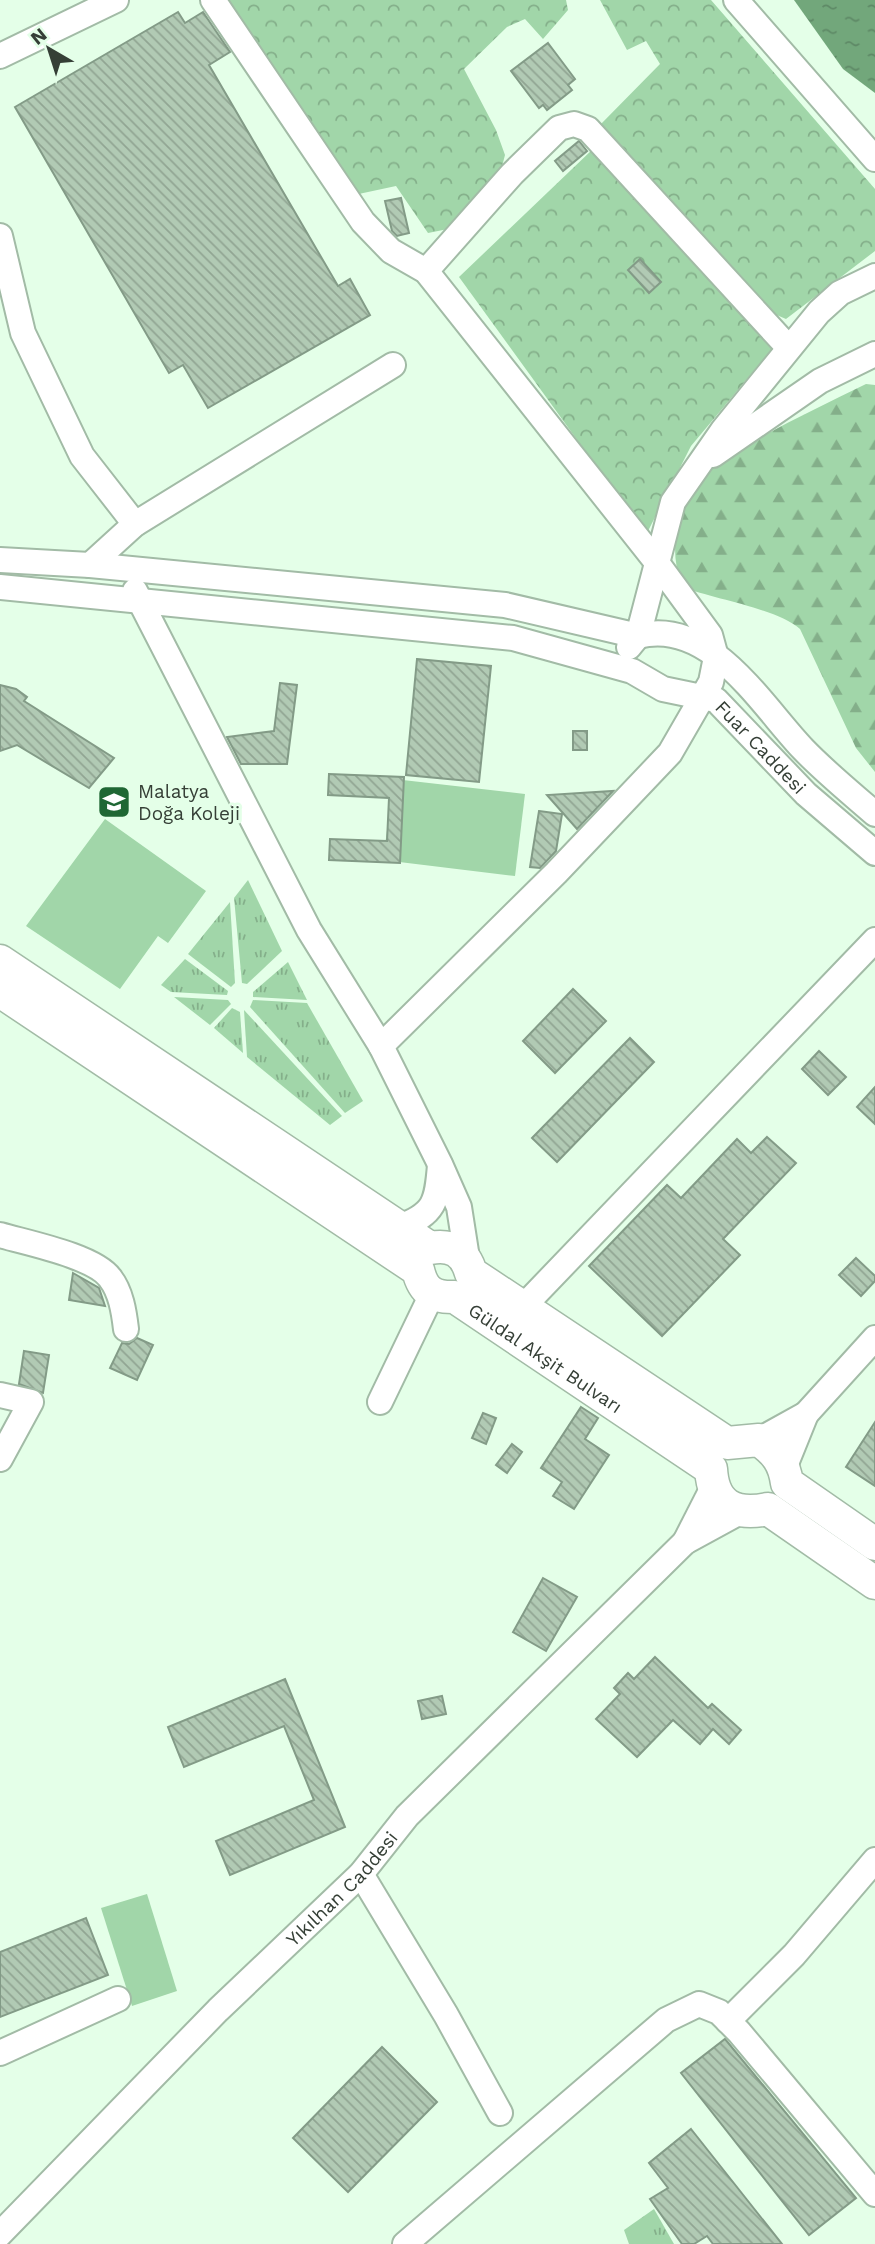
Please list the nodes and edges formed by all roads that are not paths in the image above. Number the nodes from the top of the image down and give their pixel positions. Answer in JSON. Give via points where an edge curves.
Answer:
{"nodes":[{"id":1,"x":116,"y":0,"type":"edge"},
{"id":2,"x":213,"y":0,"type":"edge"},
{"id":3,"x":736,"y":0,"type":"edge"},
{"id":4,"x":0,"y":56,"type":"edge"},
{"id":5,"x":875,"y":159,"type":"edge"},
{"id":6,"x":0,"y":236,"type":"edge"},
{"id":7,"x":426,"y":271,"type":"junction"},
{"id":8,"x":875,"y":276,"type":"edge"},
{"id":9,"x":788,"y":347,"type":"junction"},
{"id":10,"x":875,"y":354,"type":"edge"},
{"id":11,"x":393,"y":365,"type":"dead end"},
{"id":12,"x":692,"y":470,"type":"junction"},
{"id":13,"x":135,"y":524,"type":"junction"},
{"id":14,"x":0,"y":560,"type":"edge"},
{"id":15,"x":655,"y":560,"type":"junction"},
{"id":16,"x":90,"y":565,"type":"junction"},
{"id":17,"x":123,"y":568,"type":"junction"},
{"id":18,"x":0,"y":587,"type":"edge"},
{"id":19,"x":139,"y":601,"type":"junction"},
{"id":20,"x":638,"y":636,"type":"junction"},
{"id":21,"x":716,"y":657,"type":"junction"},
{"id":22,"x":632,"y":671,"type":"junction"},
{"id":23,"x":663,"y":690,"type":"junction"},
{"id":24,"x":704,"y":696,"type":"junction"},
{"id":25,"x":682,"y":736,"type":"junction"},
{"id":26,"x":875,"y":814,"type":"edge"},
{"id":27,"x":875,"y":853,"type":"edge"},
{"id":28,"x":875,"y":940,"type":"edge"},
{"id":29,"x":0,"y":961,"type":"edge"},
{"id":30,"x":0,"y":991,"type":"edge"},
{"id":31,"x":382,"y":1046,"type":"junction"},
{"id":32,"x":445,"y":1174,"type":"junction"},
{"id":33,"x":399,"y":1227,"type":"junction"},
{"id":34,"x":0,"y":1235,"type":"edge"},
{"id":35,"x":445,"y":1269,"type":"junction"},
{"id":36,"x":521,"y":1308,"type":"junction"},
{"id":37,"x":126,"y":1329,"type":"dead end"},
{"id":38,"x":875,"y":1338,"type":"edge"},
{"id":39,"x":0,"y":1395,"type":"edge"},
{"id":40,"x":380,"y":1402,"type":"dead end"},
{"id":41,"x":806,"y":1414,"type":"junction"},
{"id":42,"x":759,"y":1440,"type":"junction"},
{"id":43,"x":0,"y":1459,"type":"edge"},
{"id":44,"x":717,"y":1467,"type":"junction"},
{"id":45,"x":786,"y":1474,"type":"junction"},
{"id":46,"x":754,"y":1511,"type":"junction"},
{"id":47,"x":685,"y":1542,"type":"junction"},
{"id":48,"x":875,"y":1544,"type":"edge"},
{"id":49,"x":875,"y":1583,"type":"edge"},
{"id":50,"x":875,"y":1860,"type":"edge"},
{"id":51,"x":361,"y":1874,"type":"junction"},
{"id":52,"x":118,"y":1999,"type":"dead end"},
{"id":53,"x":728,"y":2021,"type":"junction"},
{"id":54,"x":0,"y":2053,"type":"edge"},
{"id":55,"x":500,"y":2112,"type":"dead end"},
{"id":56,"x":875,"y":2194,"type":"edge"},
{"id":57,"x":0,"y":2234,"type":"edge"},
{"id":58,"x":405,"y":2244,"type":"edge"}],
"edges":[{"from":1,"to":4,"type":"street"},
{"from":2,"to":7,"type":"street","via":[[363,222],[391,251]]},
{"from":3,"to":5,"type":"street"},
{"from":6,"to":13,"type":"street","via":[[29,345],[82,456]]},
{"from":7,"to":9,"type":"street","via":[[534,149],[559,128],[574,124],[588,129]]},
{"from":7,"to":15,"type":"street"},
{"from":8,"to":9,"type":"street","via":[[840,293]]},
{"from":9,"to":12,"type":"street"},
{"from":10,"to":12,"type":"street","via":[[820,381]]},
{"from":11,"to":13,"type":"street"},
{"from":12,"to":15,"type":"street","via":[[673,502]]},
{"from":13,"to":16,"type":"street"},
{"from":14,"to":16,"type":"street"},
{"from":15,"to":20,"type":"street"},
{"from":15,"to":21,"type":"street","via":[[710,635]]},
{"from":16,"to":17,"type":"street"},
{"from":17,"to":19,"type":"street"},
{"from":17,"to":20,"type":"street","via":[[505,605]]},
{"from":18,"to":19,"type":"street","name":"Fuar Caddesi"},
{"from":19,"to":22,"type":"street","name":"Fuar Caddesi","via":[[513,638]]},
{"from":19,"to":31,"type":"street","via":[[309,930]]},
{"from":20,"to":21,"type":"street","via":[[669,634]]},
{"from":20,"to":22,"type":"street","via":[[627,651]]},
{"from":21,"to":24,"type":"street"},
{"from":21,"to":26,"type":"street","via":[[733,669],[803,749]]},
{"from":22,"to":23,"type":"street","name":"Fuar Caddesi"},
{"from":23,"to":24,"type":"street","name":"Fuar Caddesi"},
{"from":23,"to":25,"type":"street","via":[[682,715]]},
{"from":24,"to":25,"type":"street"},
{"from":24,"to":27,"type":"street","name":"Fuar Caddesi","via":[[728,708],[806,794]]},
{"from":25,"to":31,"type":"street","via":[[556,873]]},
{"from":28,"to":36,"type":"street"},
{"from":29,"to":33,"type":"main road","name":"Güldal Akşit Bulvarı"},
{"from":30,"to":35,"type":"main road","name":"Güldal Akşit Bulvarı"},
{"from":31,"to":32,"type":"street"},
{"from":32,"to":33,"type":"street","via":[[433,1206],[422,1219]]},
{"from":32,"to":35,"type":"street","via":[[459,1207]]},
{"from":33,"to":35,"type":"main road","name":"Güldal Akşit Bulvarı"},
{"from":34,"to":37,"type":"street","via":[[106,1273],[118,1292]]},
{"from":35,"to":36,"type":"main road","name":"Güldal Akşit Bulvarı"},
{"from":35,"to":40,"type":"street"},
{"from":35,"to":44,"type":"main road","name":"Güldal Akşit Bulvarı"},
{"from":36,"to":44,"type":"main road","name":"Güldal Akşit Bulvarı"},
{"from":38,"to":41,"type":"street"},
{"from":39,"to":43,"type":"street","via":[[31,1402]]},
{"from":41,"to":42,"type":"street"},
{"from":41,"to":45,"type":"street"},
{"from":42,"to":44,"type":"main road"},
{"from":42,"to":45,"type":"main road","via":[[773,1450]]},
{"from":44,"to":46,"type":"main road","name":"Güldal Akşit Bulvarı"},
{"from":44,"to":47,"type":"street","name":"Yıkılhan Caddesi"},
{"from":45,"to":46,"type":"street"},
{"from":45,"to":48,"type":"main road"},
{"from":46,"to":47,"type":"street","name":"Yıkılhan Caddesi"},
{"from":46,"to":49,"type":"main road","name":"Güldal Akşit Bulvarı"},
{"from":47,"to":51,"type":"street","name":"Yıkılhan Caddesi","via":[[407,1816]]},
{"from":50,"to":53,"type":"street","via":[[794,1955]]},
{"from":51,"to":55,"type":"street"},
{"from":51,"to":57,"type":"street","name":"Yıkılhan Caddesi","via":[[218,2010]]},
{"from":52,"to":54,"type":"street"},
{"from":53,"to":56,"type":"street"},
{"from":53,"to":58,"type":"street","via":[[699,2004],[666,2020]]}]}
